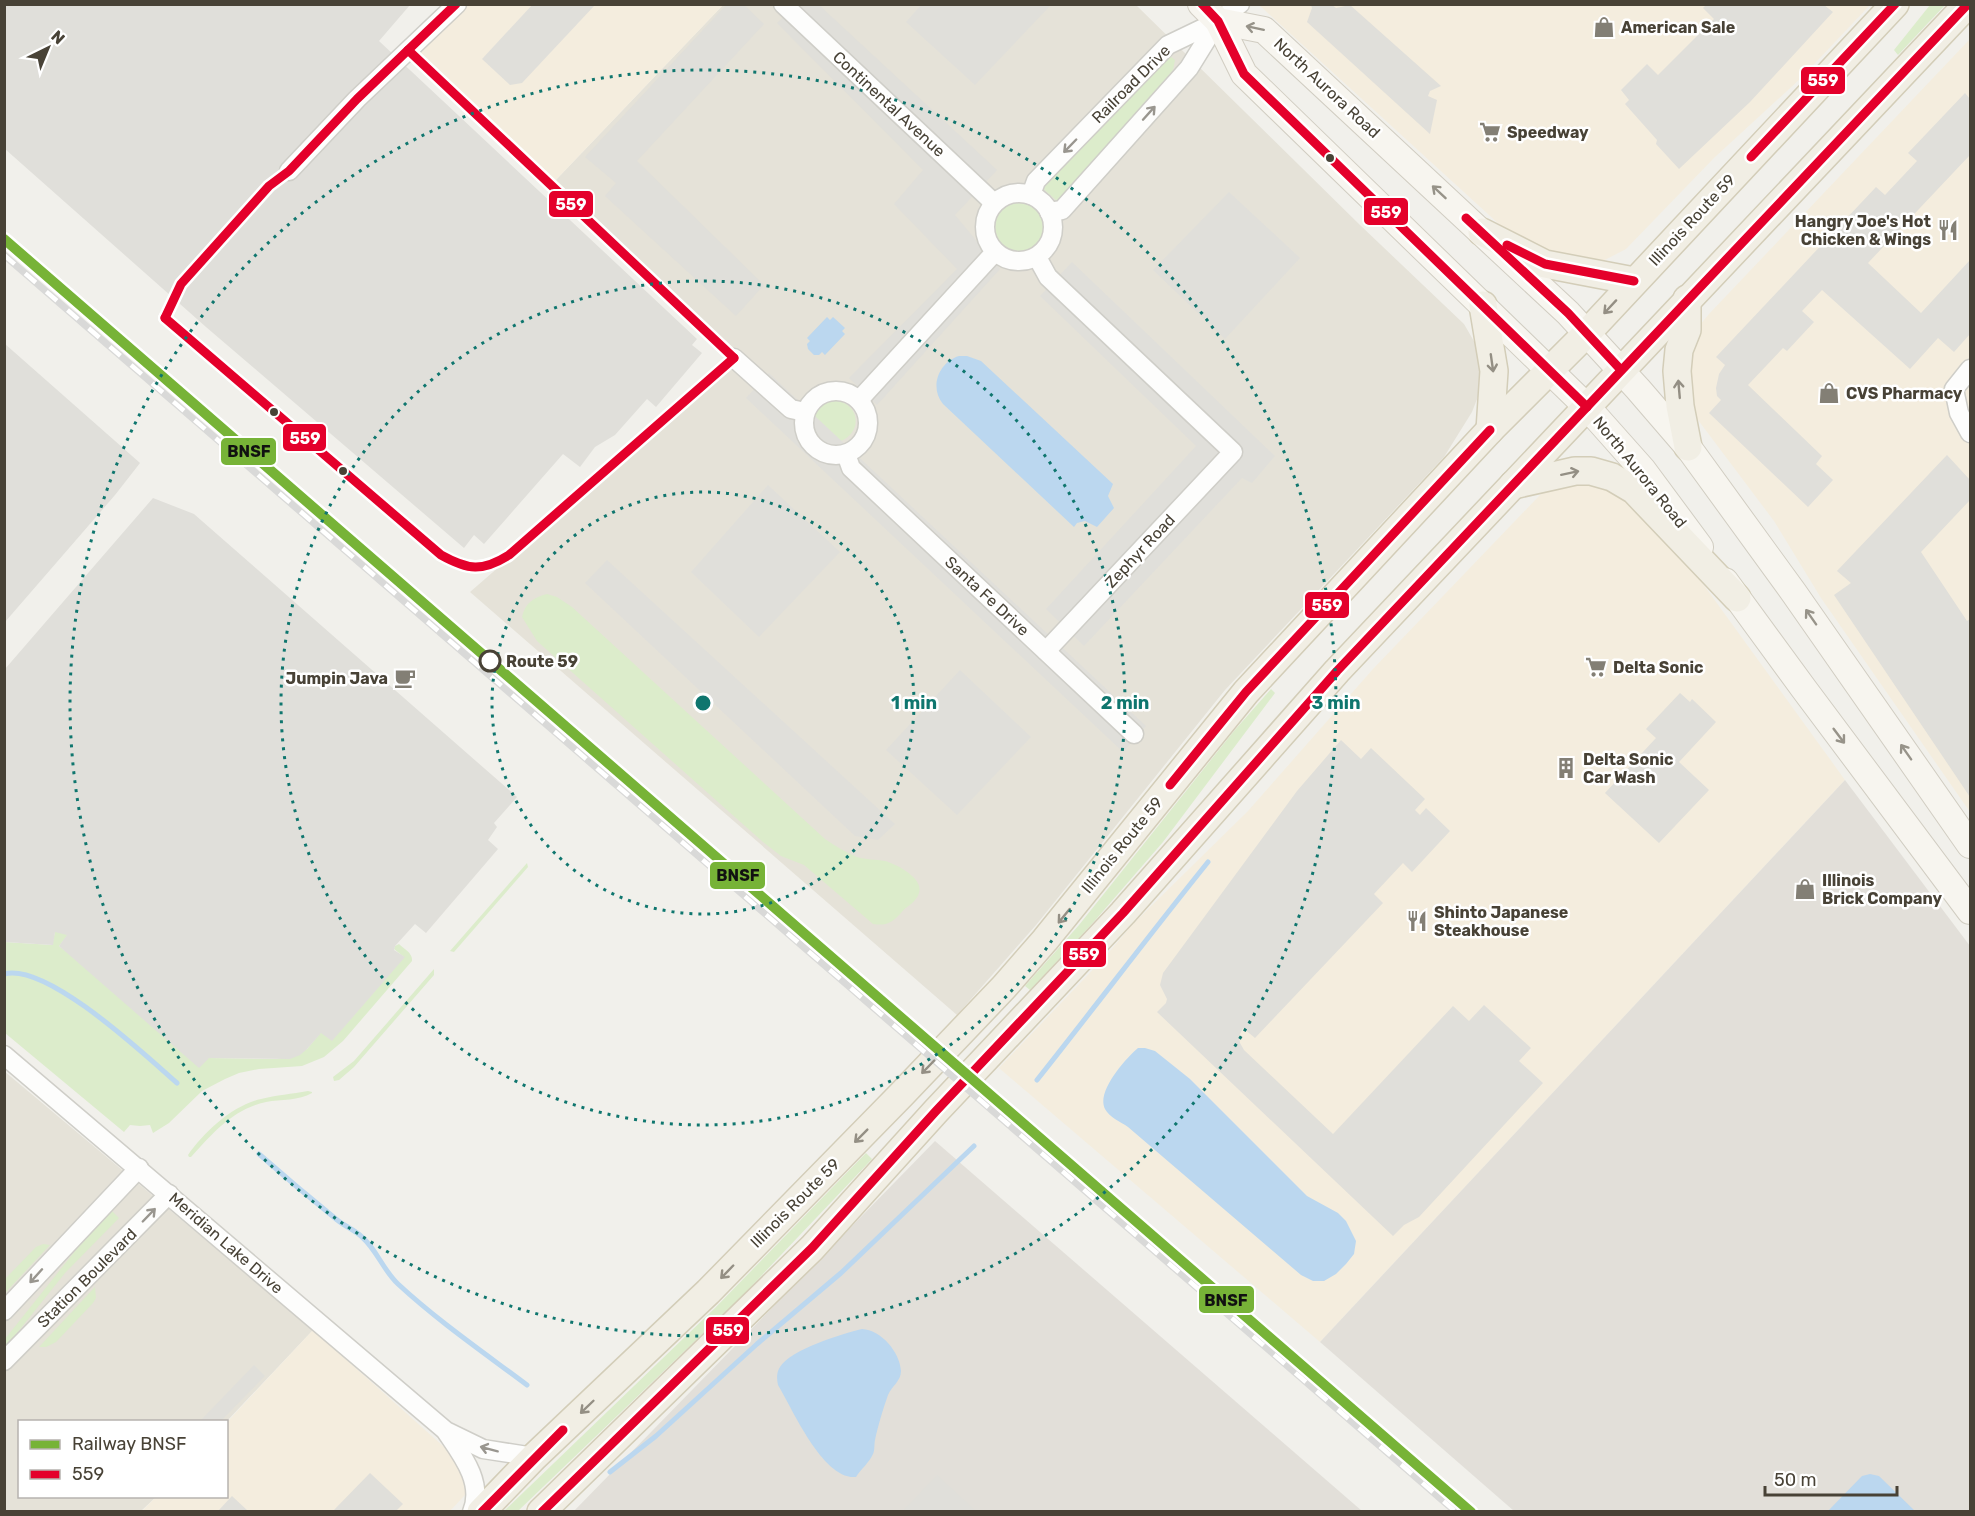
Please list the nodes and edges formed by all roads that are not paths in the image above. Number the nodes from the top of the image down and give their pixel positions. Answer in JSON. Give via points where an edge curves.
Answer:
{"nodes":[{"id":1,"x":457,"y":4,"type":"edge"},
{"id":2,"x":783,"y":4,"type":"edge"},
{"id":3,"x":1240,"y":4,"type":"edge"},
{"id":4,"x":1895,"y":4,"type":"edge"},
{"id":5,"x":1968,"y":4,"type":"edge"},
{"id":6,"x":1209,"y":13,"type":"edge"},
{"id":7,"x":289,"y":171,"type":"dead end"},
{"id":8,"x":1031,"y":195,"type":"junction"},
{"id":9,"x":994,"y":203,"type":"junction"},
{"id":10,"x":1049,"y":212,"type":"junction"},
{"id":11,"x":1482,"y":232,"type":"junction"},
{"id":12,"x":995,"y":252,"type":"junction"},
{"id":13,"x":1037,"y":257,"type":"junction"},
{"id":14,"x":1634,"y":281,"type":"junction"},
{"id":15,"x":1687,"y":299,"type":"junction"},
{"id":16,"x":1483,"y":305,"type":"junction"},
{"id":17,"x":1587,"y":333,"type":"junction"},
{"id":18,"x":734,"y":358,"type":"dead end"},
{"id":19,"x":1971,"y":369,"type":"edge"},
{"id":20,"x":1550,"y":370,"type":"junction"},
{"id":21,"x":1621,"y":370,"type":"junction"},
{"id":22,"x":859,"y":400,"type":"junction"},
{"id":23,"x":1587,"y":407,"type":"junction"},
{"id":24,"x":805,"y":412,"type":"junction"},
{"id":25,"x":1490,"y":430,"type":"junction"},
{"id":26,"x":1971,"y":433,"type":"edge"},
{"id":27,"x":1688,"y":447,"type":"junction"},
{"id":28,"x":846,"y":454,"type":"junction"},
{"id":29,"x":1513,"y":485,"type":"junction"},
{"id":30,"x":1737,"y":598,"type":"junction"},
{"id":31,"x":1046,"y":651,"type":"junction"},
{"id":32,"x":1134,"y":734,"type":"dead end"},
{"id":33,"x":1971,"y":845,"type":"edge"},
{"id":34,"x":1971,"y":911,"type":"edge"},
{"id":35,"x":4,"y":1055,"type":"edge"},
{"id":36,"x":139,"y":1168,"type":"junction"},
{"id":37,"x":169,"y":1194,"type":"junction"},
{"id":38,"x":4,"y":1311,"type":"edge"},
{"id":39,"x":4,"y":1361,"type":"edge"},
{"id":40,"x":446,"y":1431,"type":"junction"},
{"id":41,"x":534,"y":1457,"type":"junction"},
{"id":42,"x":472,"y":1512,"type":"edge"},
{"id":43,"x":481,"y":1512,"type":"edge"},
{"id":44,"x":541,"y":1512,"type":"edge"}],
"edges":[{"from":1,"to":7,"type":"street","via":[[357,99]]},
{"from":2,"to":9,"type":"street","name":"Continental Avenue"},
{"from":3,"to":6,"type":"street"},
{"from":4,"to":14,"type":"main road","name":"Illinois Route 59"},
{"from":5,"to":15,"type":"main road"},
{"from":6,"to":8,"type":"street","name":"Railroad Drive","one_way":true,"via":[[1168,45],[1036,181]]},
{"from":10,"to":6,"type":"street","name":"Railroad Drive","one_way":true,"via":[[1062,210],[1189,68]]},
{"from":11,"to":6,"type":"main road","name":"North Aurora Road","one_way":true,"via":[[1264,30]]},
{"from":6,"to":16,"type":"main road","name":"North Aurora Road","via":[[1244,74]]},
{"from":8,"to":9,"type":"street","via":[[1012,194]]},
{"from":8,"to":10,"type":"street"},
{"from":9,"to":12,"type":"street","via":[[984,231]]},
{"from":10,"to":13,"type":"street","via":[[1053,232]]},
{"from":11,"to":14,"type":"main road","via":[[1545,264]]},
{"from":11,"to":17,"type":"main road","name":"North Aurora Road"},
{"from":12,"to":13,"type":"street","via":[[1015,262]]},
{"from":12,"to":22,"type":"street"},
{"from":13,"to":31,"type":"street","name":"Zephyr Road","via":[[1048,277],[1233,452]]},
{"from":14,"to":17,"type":"main road","name":"Illinois Route 59","one_way":true},
{"from":15,"to":21,"type":"main road"},
{"from":27,"to":15,"type":"main road","one_way":true,"via":[[1677,371],[1679,350],[1687,330]]},
{"from":16,"to":20,"type":"main road","name":"North Aurora Road"},
{"from":16,"to":25,"type":"main road","one_way":true,"via":[[1494,371]]},
{"from":17,"to":20,"type":"main road","name":"Illinois Route 59"},
{"from":17,"to":21,"type":"main road","name":"North Aurora Road"},
{"from":18,"to":24,"type":"street","via":[[791,409]]},
{"from":19,"to":26,"type":"street","via":[[1954,389],[1959,413]]},
{"from":20,"to":23,"type":"main road","name":"North Aurora Road"},
{"from":20,"to":25,"type":"main road","name":"Illinois Route 59"},
{"from":21,"to":23,"type":"main road"},
{"from":21,"to":27,"type":"main road","name":"North Aurora Road"},
{"from":22,"to":24,"type":"street","via":[[850,393],[828,391],[810,402]]},
{"from":22,"to":28,"type":"street","via":[[868,420],[867,431],[863,441]]},
{"from":23,"to":29,"type":"main road"},
{"from":23,"to":30,"type":"main road","name":"North Aurora Road","via":[[1664,496]]},
{"from":24,"to":28,"type":"street","via":[[804,432],[809,442],[825,454]]},
{"from":25,"to":41,"type":"main road","name":"Illinois Route 59","one_way":true,"via":[[1246,692],[1004,987],[708,1292]]},
{"from":33,"to":27,"type":"main road","name":"North Aurora Road","one_way":true},
{"from":28,"to":31,"type":"street","name":"Santa Fe Drive","via":[[851,468]]},
{"from":29,"to":30,"type":"main road","one_way":true,"via":[[1575,471],[1612,477],[1634,490]]},
{"from":29,"to":44,"type":"main road","via":[[1336,671],[1123,913],[812,1248]]},
{"from":30,"to":34,"type":"main road","name":"North Aurora Road","one_way":true},
{"from":31,"to":32,"type":"street","name":"Santa Fe Drive"},
{"from":35,"to":36,"type":"street","name":"Meridian Lake Drive"},
{"from":36,"to":37,"type":"street","name":"Meridian Lake Drive"},
{"from":36,"to":38,"type":"street","one_way":true},
{"from":39,"to":37,"type":"street","name":"Station Boulevard","one_way":true},
{"from":37,"to":40,"type":"street","name":"Meridian Lake Drive"},
{"from":41,"to":40,"type":"street","name":"Meridian Lake Drive","one_way":true,"via":[[483,1449]]},
{"from":40,"to":42,"type":"street","name":"Meridian Lake Drive","via":[[471,1472],[475,1504]]},
{"from":41,"to":43,"type":"main road","name":"Illinois Route 59"}]}
